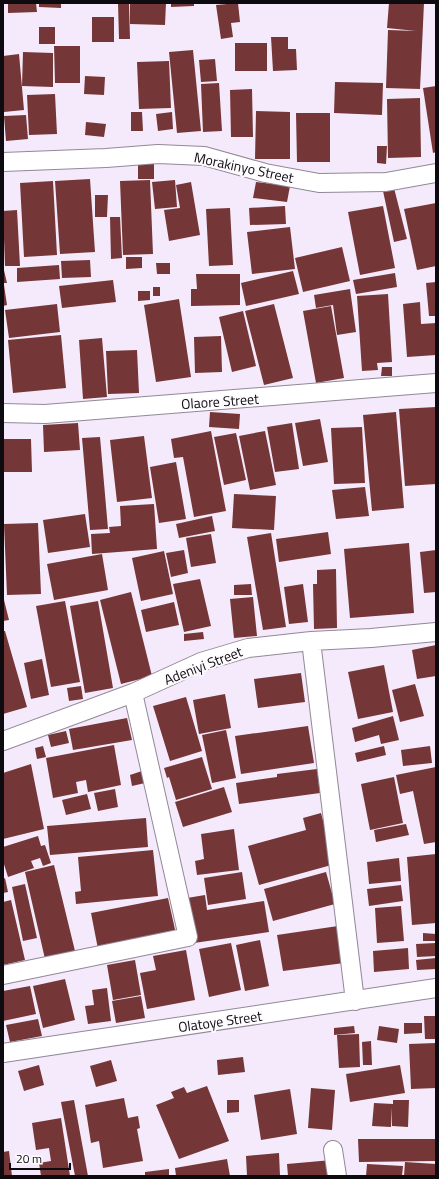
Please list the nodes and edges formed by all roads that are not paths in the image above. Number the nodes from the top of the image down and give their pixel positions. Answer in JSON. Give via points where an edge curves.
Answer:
{"nodes":[{"id":1,"x":3,"y":162,"type":"edge"},
{"id":2,"x":436,"y":173,"type":"edge"},
{"id":3,"x":436,"y":384,"type":"edge"},
{"id":4,"x":3,"y":413,"type":"edge"},
{"id":5,"x":436,"y":632,"type":"edge"},
{"id":6,"x":310,"y":641,"type":"junction"},
{"id":7,"x":133,"y":694,"type":"junction"},
{"id":8,"x":3,"y":741,"type":"edge"},
{"id":9,"x":3,"y":975,"type":"edge"},
{"id":10,"x":436,"y":988,"type":"edge"},
{"id":11,"x":355,"y":1001,"type":"junction"},
{"id":12,"x":3,"y":1053,"type":"edge"},
{"id":13,"x":333,"y":1150,"type":"dead end"},
{"id":14,"x":338,"y":1176,"type":"edge"}],
"edges":[{"from":1,"to":2,"type":"street","name":"Morakinyo Street","via":[[158,154],[204,156],[265,173],[319,183],[386,182]]},
{"from":3,"to":4,"type":"street","name":"Olaore Street","via":[[45,414]]},
{"from":5,"to":6,"type":"street","name":"Adeniyi Street"},
{"from":6,"to":7,"type":"street","name":"Adeniyi Street","via":[[248,648],[201,662]]},
{"from":6,"to":11,"type":"street"},
{"from":7,"to":8,"type":"street","name":"Adeniyi Street"},
{"from":7,"to":9,"type":"street","via":[[188,937]]},
{"from":10,"to":11,"type":"street","name":"Olatoye Street"},
{"from":11,"to":12,"type":"street","name":"Olatoye Street"},
{"from":13,"to":14,"type":"street"}]}
